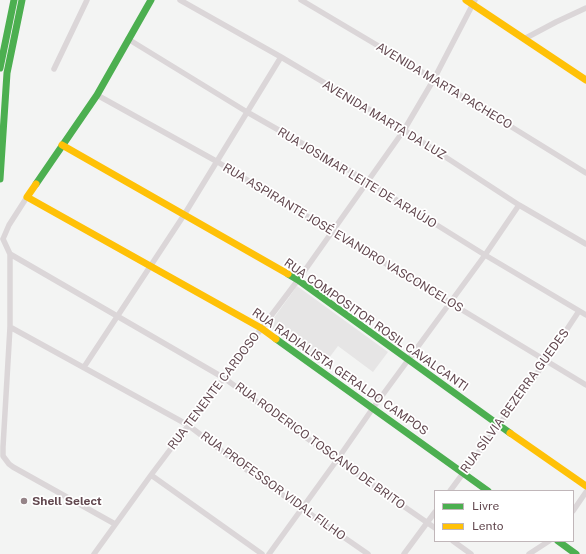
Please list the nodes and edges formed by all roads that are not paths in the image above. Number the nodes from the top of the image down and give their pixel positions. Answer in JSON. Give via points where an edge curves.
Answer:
{"nodes":[{"id":1,"x":14,"y":0,"type":"edge"},
{"id":2,"x":22,"y":0,"type":"edge"},
{"id":3,"x":87,"y":0,"type":"edge"},
{"id":4,"x":151,"y":0,"type":"edge"},
{"id":5,"x":180,"y":0,"type":"edge"},
{"id":6,"x":301,"y":0,"type":"edge"},
{"id":7,"x":466,"y":0,"type":"edge"},
{"id":8,"x":474,"y":2,"type":"edge"},
{"id":9,"x":586,"y":8,"type":"edge"},
{"id":10,"x":128,"y":39,"type":"junction"},
{"id":11,"x":524,"y":39,"type":"junction"},
{"id":12,"x":1,"y":56,"type":"edge"},
{"id":13,"x":281,"y":57,"type":"junction"},
{"id":14,"x":0,"y":68,"type":"edge"},
{"id":15,"x":54,"y":69,"type":"dead end"},
{"id":16,"x":434,"y":79,"type":"junction"},
{"id":17,"x":586,"y":80,"type":"edge"},
{"id":18,"x":97,"y":95,"type":"junction"},
{"id":19,"x":247,"y":112,"type":"junction"},
{"id":20,"x":404,"y":130,"type":"junction"},
{"id":21,"x":62,"y":145,"type":"junction"},
{"id":22,"x":216,"y":161,"type":"junction"},
{"id":23,"x":586,"y":172,"type":"edge"},
{"id":24,"x":0,"y":179,"type":"edge"},
{"id":25,"x":368,"y":183,"type":"junction"},
{"id":26,"x":27,"y":197,"type":"junction"},
{"id":27,"x":519,"y":205,"type":"junction"},
{"id":28,"x":184,"y":215,"type":"junction"},
{"id":29,"x":333,"y":231,"type":"junction"},
{"id":30,"x":1,"y":239,"type":"edge"},
{"id":31,"x":586,"y":244,"type":"edge"},
{"id":32,"x":10,"y":254,"type":"junction"},
{"id":33,"x":485,"y":255,"type":"junction"},
{"id":34,"x":150,"y":265,"type":"junction"},
{"id":35,"x":298,"y":280,"type":"junction"},
{"id":36,"x":450,"y":303,"type":"junction"},
{"id":37,"x":578,"y":311,"type":"junction"},
{"id":38,"x":586,"y":316,"type":"edge"},
{"id":39,"x":117,"y":317,"type":"junction"},
{"id":40,"x":10,"y":327,"type":"junction"},
{"id":41,"x":262,"y":328,"type":"junction"},
{"id":42,"x":409,"y":359,"type":"junction"},
{"id":43,"x":546,"y":361,"type":"junction"},
{"id":44,"x":84,"y":367,"type":"junction"},
{"id":45,"x":224,"y":378,"type":"junction"},
{"id":46,"x":586,"y":385,"type":"edge"},
{"id":47,"x":373,"y":408,"type":"junction"},
{"id":48,"x":2,"y":421,"type":"edge"},
{"id":49,"x":188,"y":425,"type":"junction"},
{"id":50,"x":498,"y":425,"type":"junction"},
{"id":51,"x":337,"y":460,"type":"junction"},
{"id":52,"x":463,"y":473,"type":"junction"},
{"id":53,"x":151,"y":475,"type":"junction"},
{"id":54,"x":586,"y":486,"type":"edge"},
{"id":55,"x":451,"y":490,"type":"edge"},
{"id":56,"x":487,"y":490,"type":"edge"},
{"id":57,"x":586,"y":492,"type":"edge"},
{"id":58,"x":302,"y":509,"type":"junction"},
{"id":59,"x":574,"y":510,"type":"edge"},
{"id":60,"x":434,"y":513,"type":"edge"},
{"id":61,"x":427,"y":523,"type":"junction"},
{"id":62,"x":114,"y":524,"type":"junction"},
{"id":63,"x":434,"y":527,"type":"edge"},
{"id":64,"x":454,"y":542,"type":"edge"},
{"id":65,"x":547,"y":542,"type":"edge"},
{"id":66,"x":559,"y":542,"type":"edge"},
{"id":67,"x":94,"y":554,"type":"edge"},
{"id":68,"x":262,"y":554,"type":"edge"},
{"id":69,"x":269,"y":554,"type":"edge"},
{"id":70,"x":368,"y":554,"type":"edge"},
{"id":71,"x":404,"y":554,"type":"edge"},
{"id":72,"x":471,"y":554,"type":"edge"},
{"id":73,"x":529,"y":554,"type":"edge"},
{"id":74,"x":576,"y":554,"type":"edge"}],
"edges":[{"from":1,"to":12,"type":"main road"},
{"from":2,"to":24,"type":"main road","via":[[7,73]]},
{"from":3,"to":15,"type":"street"},
{"from":4,"to":10,"type":"main road"},
{"from":5,"to":13,"type":"street","name":"AVENIDA MARTA DA LUZ"},
{"from":6,"to":16,"type":"street","name":"AVENIDA MARTA PACHECO"},
{"from":7,"to":8,"type":"main road"},
{"from":8,"to":11,"type":"main road"},
{"from":8,"to":16,"type":"street","name":"RUA TENENTE CARDOSO"},
{"from":9,"to":11,"type":"street"},
{"from":10,"to":18,"type":"main road"},
{"from":10,"to":19,"type":"street","name":"RUA JOSIMAR LEITE DE ARAÚJO"},
{"from":11,"to":17,"type":"main road"},
{"from":12,"to":14,"type":"main road"},
{"from":13,"to":19,"type":"street"},
{"from":13,"to":20,"type":"street","name":"AVENIDA MARTA DA LUZ"},
{"from":16,"to":20,"type":"street","name":"RUA TENENTE CARDOSO"},
{"from":16,"to":23,"type":"street","name":"AVENIDA MARTA PACHECO"},
{"from":18,"to":21,"type":"main road"},
{"from":18,"to":22,"type":"street","name":"RUA ASPIRANTE JOSÉ EVANDRO VASCONCELOS"},
{"from":19,"to":22,"type":"street"},
{"from":19,"to":25,"type":"street","name":"RUA JOSIMAR LEITE DE ARAÚJO"},
{"from":20,"to":25,"type":"street","name":"RUA TENENTE CARDOSO"},
{"from":20,"to":27,"type":"street","name":"AVENIDA MARTA DA LUZ"},
{"from":21,"to":26,"type":"main road"},
{"from":21,"to":28,"type":"main road","name":"RUA COMPOSITOR ROSIL CAVALCANTI"},
{"from":22,"to":28,"type":"street"},
{"from":22,"to":29,"type":"street","name":"RUA ASPIRANTE JOSÉ EVANDRO VASCONCELOS"},
{"from":25,"to":29,"type":"street","name":"RUA TENENTE CARDOSO"},
{"from":25,"to":33,"type":"street","name":"RUA JOSIMAR LEITE DE ARAÚJO"},
{"from":26,"to":30,"type":"street"},
{"from":26,"to":34,"type":"main road","name":"RUA RADIALISTA GERALDO CAMPOS"},
{"from":27,"to":31,"type":"street","name":"AVENIDA MARTA DA LUZ"},
{"from":27,"to":33,"type":"street"},
{"from":28,"to":34,"type":"street"},
{"from":28,"to":35,"type":"main road","name":"RUA COMPOSITOR ROSIL CAVALCANTI"},
{"from":29,"to":35,"type":"street","name":"RUA TENENTE CARDOSO"},
{"from":29,"to":36,"type":"street","name":"RUA ASPIRANTE JOSÉ EVANDRO VASCONCELOS"},
{"from":30,"to":32,"type":"street"},
{"from":32,"to":39,"type":"street","name":"RUA RODERICO TOSCANO DE BRITO"},
{"from":32,"to":40,"type":"street"},
{"from":33,"to":36,"type":"street"},
{"from":33,"to":37,"type":"street","name":"RUA JOSIMAR LEITE DE ARAÚJO"},
{"from":34,"to":39,"type":"street"},
{"from":34,"to":41,"type":"main road","name":"RUA RADIALISTA GERALDO CAMPOS"},
{"from":35,"to":41,"type":"street","name":"RUA TENENTE CARDOSO"},
{"from":35,"to":42,"type":"main road","name":"RUA COMPOSITOR ROSIL CAVALCANTI"},
{"from":36,"to":42,"type":"street"},
{"from":36,"to":43,"type":"street","name":"RUA ASPIRANTE JOSÉ EVANDRO VASCONCELOS"},
{"from":37,"to":38,"type":"street","name":"RUA JOSIMAR LEITE DE ARAÚJO"},
{"from":37,"to":43,"type":"street","name":"RUA SÍLVIA BEZERRA GUEDES"},
{"from":39,"to":44,"type":"street"},
{"from":39,"to":45,"type":"street","name":"RUA RODERICO TOSCANO DE BRITO"},
{"from":40,"to":44,"type":"street","name":"RUA PROFESSOR VIDAL FILHO"},
{"from":40,"to":48,"type":"street"},
{"from":41,"to":45,"type":"street","name":"RUA TENENTE CARDOSO"},
{"from":41,"to":47,"type":"main road","name":"RUA RADIALISTA GERALDO CAMPOS"},
{"from":42,"to":47,"type":"street"},
{"from":42,"to":50,"type":"main road","name":"RUA COMPOSITOR ROSIL CAVALCANTI"},
{"from":43,"to":46,"type":"street","name":"RUA ASPIRANTE JOSÉ EVANDRO VASCONCELOS"},
{"from":43,"to":50,"type":"street","name":"RUA SÍLVIA BEZERRA GUEDES"},
{"from":44,"to":49,"type":"street","name":"RUA PROFESSOR VIDAL FILHO"},
{"from":45,"to":49,"type":"street","name":"RUA TENENTE CARDOSO"},
{"from":45,"to":51,"type":"street","name":"RUA RODERICO TOSCANO DE BRITO"},
{"from":47,"to":51,"type":"street"},
{"from":47,"to":52,"type":"main road","name":"RUA RADIALISTA GERALDO CAMPOS"},
{"from":48,"to":62,"type":"street","via":[[3,456],[9,464]]},
{"from":49,"to":53,"type":"street","name":"RUA TENENTE CARDOSO"},
{"from":49,"to":58,"type":"street","name":"RUA PROFESSOR VIDAL FILHO"},
{"from":50,"to":52,"type":"street","name":"RUA SÍLVIA BEZERRA GUEDES"},
{"from":50,"to":54,"type":"main road","name":"RUA COMPOSITOR ROSIL CAVALCANTI"},
{"from":51,"to":58,"type":"street"},
{"from":51,"to":61,"type":"street","name":"RUA RODERICO TOSCANO DE BRITO"},
{"from":52,"to":55,"type":"street","name":"RUA SÍLVIA BEZERRA GUEDES"},
{"from":52,"to":56,"type":"main road","name":"RUA RADIALISTA GERALDO CAMPOS"},
{"from":53,"to":62,"type":"street","name":"RUA TENENTE CARDOSO"},
{"from":53,"to":68,"type":"street"},
{"from":57,"to":59,"type":"street"},
{"from":58,"to":69,"type":"street"},
{"from":58,"to":70,"type":"street","name":"RUA PROFESSOR VIDAL FILHO"},
{"from":60,"to":61,"type":"street"},
{"from":61,"to":63,"type":"street","name":"RUA RODERICO TOSCANO DE BRITO"},
{"from":61,"to":71,"type":"street"},
{"from":62,"to":67,"type":"street","name":"RUA TENENTE CARDOSO"},
{"from":64,"to":72,"type":"street"},
{"from":65,"to":73,"type":"street"},
{"from":66,"to":74,"type":"main road"}]}
